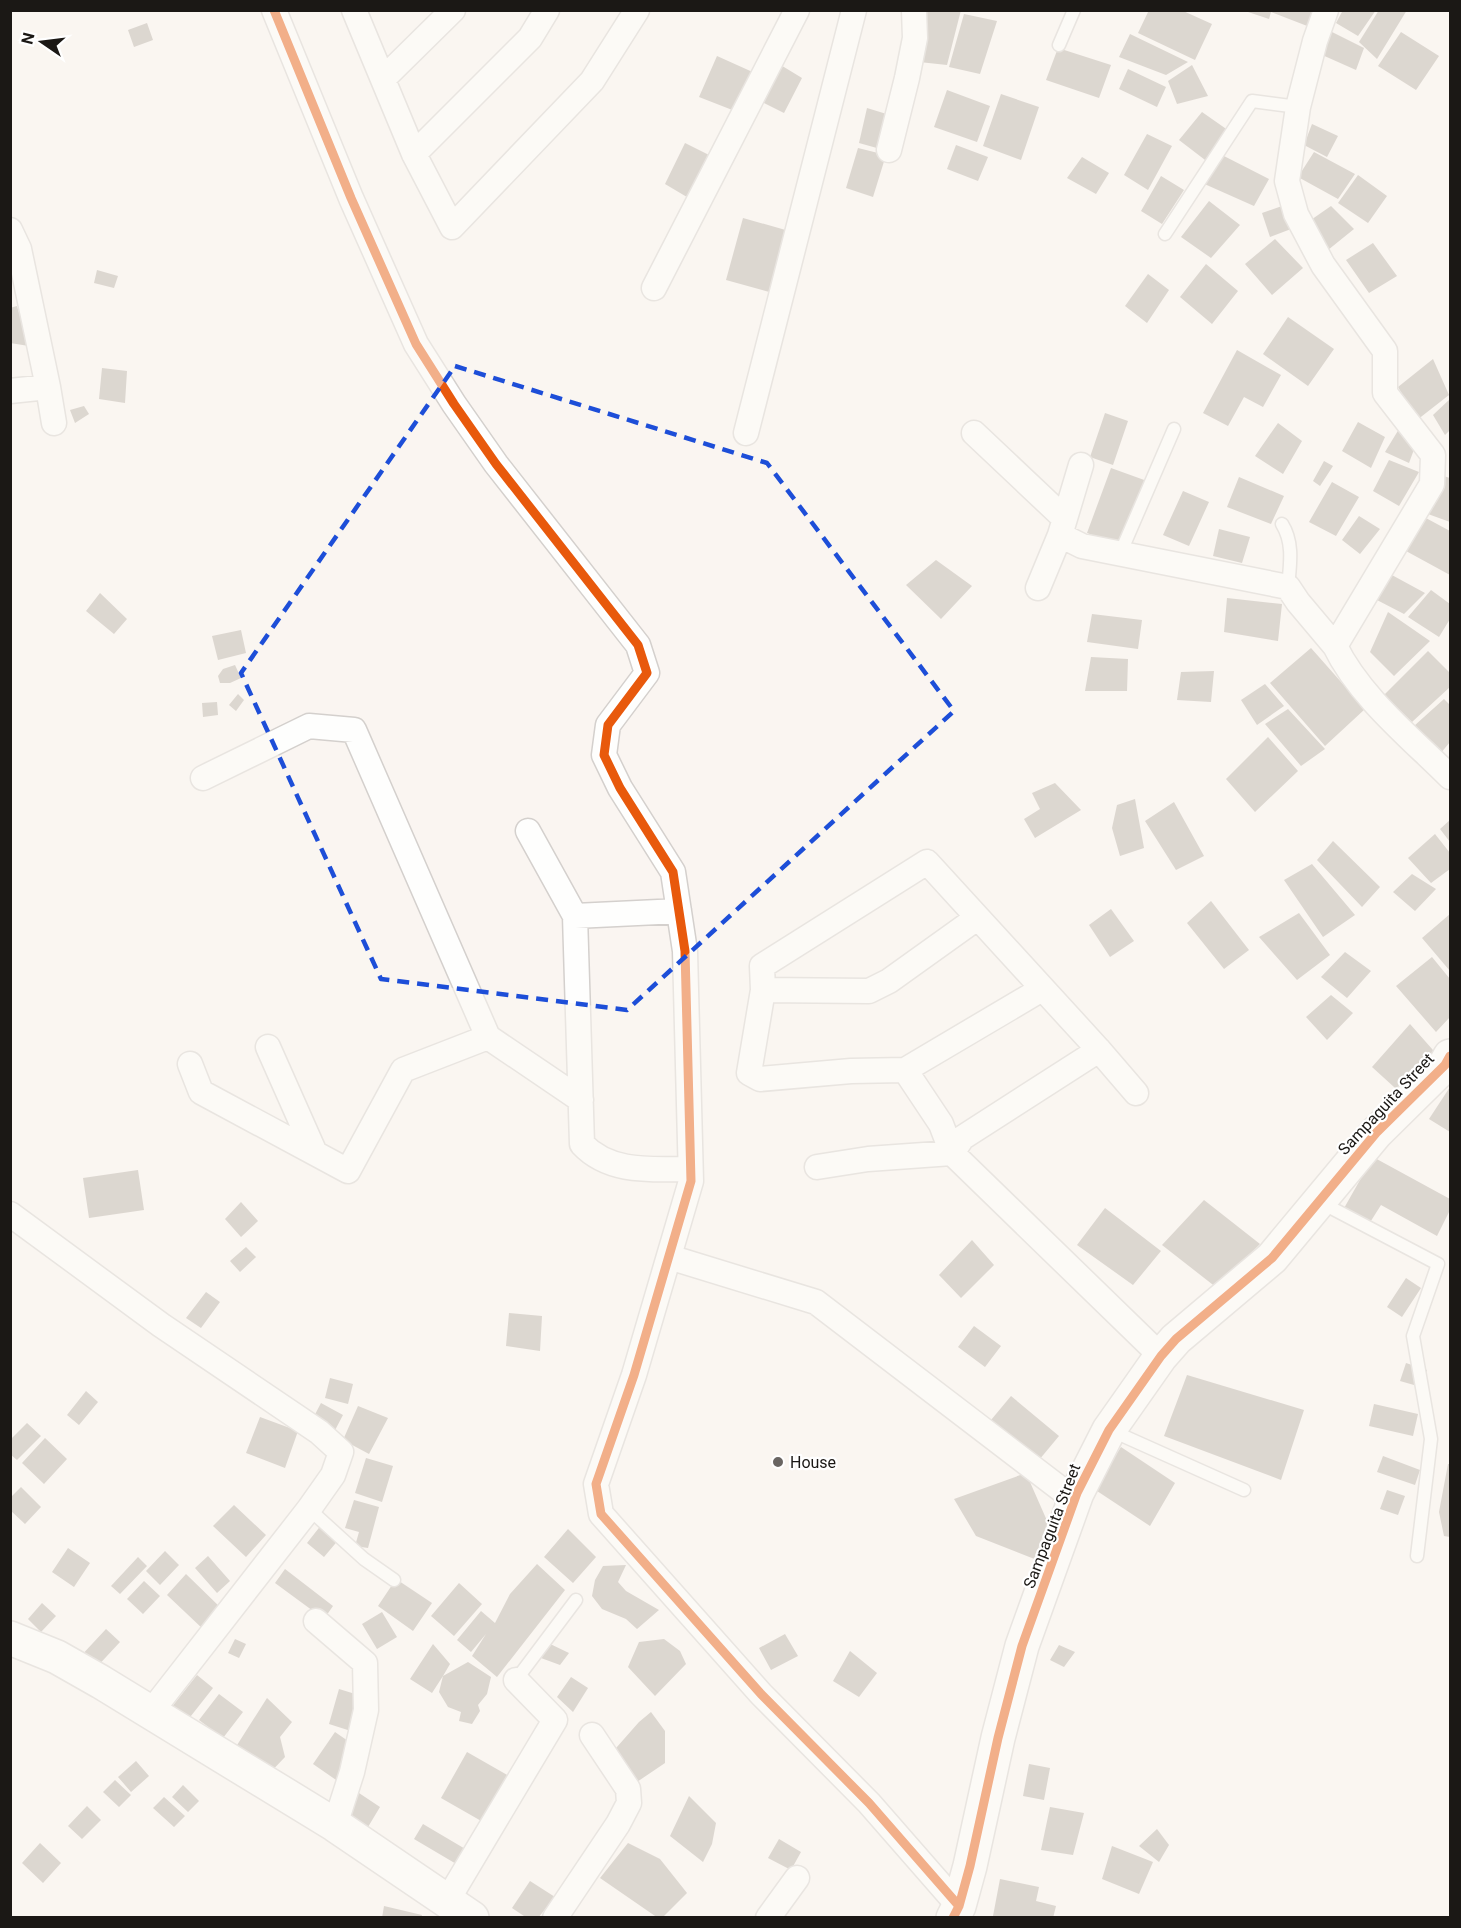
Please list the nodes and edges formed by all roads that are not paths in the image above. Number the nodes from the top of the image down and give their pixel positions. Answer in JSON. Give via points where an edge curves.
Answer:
{"nodes":[{"id":1,"x":274,"y":10,"type":"edge"},
{"id":2,"x":354,"y":10,"type":"edge"},
{"id":3,"x":453,"y":10,"type":"edge"},
{"id":4,"x":547,"y":10,"type":"edge"},
{"id":5,"x":637,"y":10,"type":"edge"},
{"id":6,"x":797,"y":10,"type":"edge"},
{"id":7,"x":854,"y":10,"type":"edge"},
{"id":8,"x":914,"y":10,"type":"edge"},
{"id":9,"x":1074,"y":10,"type":"edge"},
{"id":10,"x":1326,"y":10,"type":"edge"},
{"id":11,"x":1059,"y":45,"type":"dead end"},
{"id":12,"x":384,"y":78,"type":"junction"},
{"id":13,"x":1298,"y":107,"type":"junction"},
{"id":14,"x":889,"y":150,"type":"dead end"},
{"id":15,"x":414,"y":154,"type":"junction"},
{"id":16,"x":10,"y":230,"type":"edge"},
{"id":17,"x":1166,"y":234,"type":"dead end"},
{"id":18,"x":654,"y":288,"type":"dead end"},
{"id":19,"x":48,"y":387,"type":"junction"},
{"id":20,"x":10,"y":391,"type":"edge"},
{"id":21,"x":54,"y":423,"type":"dead end"},
{"id":22,"x":1174,"y":429,"type":"dead end"},
{"id":23,"x":746,"y":433,"type":"dead end"},
{"id":24,"x":974,"y":433,"type":"dead end"},
{"id":25,"x":1081,"y":465,"type":"dead end"},
{"id":26,"x":1282,"y":524,"type":"dead end"},
{"id":27,"x":1062,"y":526,"type":"junction"},
{"id":28,"x":1120,"y":554,"type":"junction"},
{"id":29,"x":1288,"y":587,"type":"junction"},
{"id":30,"x":1038,"y":588,"type":"dead end"},
{"id":31,"x":1335,"y":646,"type":"junction"},
{"id":32,"x":1450,"y":777,"type":"edge"},
{"id":33,"x":202,"y":778,"type":"dead end"},
{"id":34,"x":528,"y":831,"type":"dead end"},
{"id":35,"x":679,"y":911,"type":"junction"},
{"id":36,"x":575,"y":916,"type":"junction"},
{"id":37,"x":977,"y":918,"type":"junction"},
{"id":38,"x":1042,"y":989,"type":"junction"},
{"id":39,"x":763,"y":990,"type":"junction"},
{"id":40,"x":488,"y":1037,"type":"junction"},
{"id":41,"x":268,"y":1047,"type":"dead end"},
{"id":42,"x":1099,"y":1050,"type":"junction"},
{"id":43,"x":1450,"y":1056,"type":"edge"},
{"id":44,"x":190,"y":1064,"type":"dead end"},
{"id":45,"x":905,"y":1070,"type":"junction"},
{"id":46,"x":1136,"y":1093,"type":"dead end"},
{"id":47,"x":581,"y":1100,"type":"junction"},
{"id":48,"x":315,"y":1153,"type":"junction"},
{"id":49,"x":952,"y":1153,"type":"junction"},
{"id":50,"x":817,"y":1167,"type":"dead end"},
{"id":51,"x":690,"y":1168,"type":"junction"},
{"id":52,"x":1319,"y":1202,"type":"junction"},
{"id":53,"x":10,"y":1214,"type":"edge"},
{"id":54,"x":669,"y":1257,"type":"junction"},
{"id":55,"x":1161,"y":1356,"type":"junction"},
{"id":56,"x":1109,"y":1430,"type":"junction"},
{"id":57,"x":1244,"y":1490,"type":"dead end"},
{"id":58,"x":1074,"y":1500,"type":"junction"},
{"id":59,"x":309,"y":1509,"type":"junction"},
{"id":60,"x":1417,"y":1556,"type":"dead end"},
{"id":61,"x":394,"y":1580,"type":"dead end"},
{"id":62,"x":576,"y":1600,"type":"dead end"},
{"id":63,"x":316,"y":1621,"type":"dead end"},
{"id":64,"x":10,"y":1638,"type":"edge"},
{"id":65,"x":516,"y":1680,"type":"joint"},
{"id":66,"x":150,"y":1713,"type":"junction"},
{"id":67,"x":592,"y":1735,"type":"dead end"},
{"id":68,"x":336,"y":1825,"type":"junction"},
{"id":69,"x":797,"y":1878,"type":"dead end"},
{"id":70,"x":459,"y":1909,"type":"edge"},
{"id":71,"x":956,"y":1912,"type":"edge"},
{"id":72,"x":555,"y":1917,"type":"edge"},
{"id":73,"x":768,"y":1917,"type":"edge"}],
"edges":[{"from":1,"to":35,"type":"street","via":[[416,345],[496,464],[638,645],[646,673],[608,725],[604,755],[673,872]]},
{"from":2,"to":12,"type":"street"},
{"from":3,"to":12,"type":"street"},
{"from":4,"to":15,"type":"street","via":[[530,38]]},
{"from":5,"to":15,"type":"street","via":[[592,81],[452,227]]},
{"from":6,"to":18,"type":"street"},
{"from":7,"to":23,"type":"street"},
{"from":8,"to":14,"type":"street","via":[[915,38]]},
{"from":9,"to":11,"type":"lane"},
{"from":10,"to":13,"type":"street"},
{"from":12,"to":15,"type":"street"},
{"from":13,"to":17,"type":"lane","via":[[1252,101]]},
{"from":13,"to":31,"type":"street","via":[[1287,181],[1296,214],[1323,265],[1385,351],[1385,393],[1433,455],[1432,484]]},
{"from":16,"to":19,"type":"street","via":[[19,249]]},
{"from":19,"to":20,"type":"street"},
{"from":19,"to":21,"type":"street"},
{"from":22,"to":28,"type":"lane"},
{"from":24,"to":27,"type":"street"},
{"from":25,"to":27,"type":"street"},
{"from":26,"to":29,"type":"lane","via":[[1288,534],[1291,559]]},
{"from":27,"to":28,"type":"street","via":[[1082,546]]},
{"from":27,"to":30,"type":"street"},
{"from":28,"to":29,"type":"street"},
{"from":29,"to":31,"type":"street"},
{"from":31,"to":32,"type":"street","via":[[1344,665],[1377,704]]},
{"from":33,"to":40,"type":"street","via":[[309,726],[354,730]]},
{"from":34,"to":36,"type":"street"},
{"from":35,"to":36,"type":"street"},
{"from":35,"to":51,"type":"street","via":[[685,951]]},
{"from":36,"to":47,"type":"street"},
{"from":37,"to":38,"type":"street"},
{"from":37,"to":39,"type":"street","via":[[869,991]]},
{"from":37,"to":39,"type":"street","via":[[927,862],[762,966]]},
{"from":38,"to":42,"type":"street"},
{"from":38,"to":45,"type":"street"},
{"from":39,"to":45,"type":"street","via":[[749,1073],[760,1079]]},
{"from":40,"to":47,"type":"street"},
{"from":40,"to":48,"type":"street","via":[[403,1070],[348,1171]]},
{"from":41,"to":48,"type":"street"},
{"from":42,"to":46,"type":"street"},
{"from":42,"to":49,"type":"street","via":[[962,1138]]},
{"from":43,"to":52,"type":"street","name":"Sampaguita Street","via":[[1376,1132]]},
{"from":44,"to":48,"type":"street","via":[[201,1092]]},
{"from":45,"to":49,"type":"street","via":[[941,1124]]},
{"from":47,"to":51,"type":"street","via":[[582,1144],[590,1152],[620,1167]]},
{"from":49,"to":50,"type":"street"},
{"from":49,"to":55,"type":"street"},
{"from":51,"to":54,"type":"street","via":[[691,1181]]},
{"from":52,"to":55,"type":"street","name":"Sampaguita Street","via":[[1272,1258]]},
{"from":52,"to":60,"type":"lane","via":[[1438,1264],[1413,1336],[1431,1439]]},
{"from":53,"to":59,"type":"street","via":[[162,1325],[319,1432],[341,1452],[333,1475]]},
{"from":54,"to":58,"type":"street","via":[[816,1302]]},
{"from":54,"to":71,"type":"street","via":[[596,1484],[601,1514],[761,1694],[869,1803]]},
{"from":55,"to":56,"type":"street","name":"Sampaguita Street"},
{"from":56,"to":57,"type":"lane"},
{"from":56,"to":58,"type":"street","name":"Sampaguita Street"},
{"from":58,"to":71,"type":"street","name":"Sampaguita Street","via":[[1022,1646]]},
{"from":59,"to":61,"type":"lane","via":[[364,1559]]},
{"from":59,"to":66,"type":"street"},
{"from":62,"to":65,"type":"lane"},
{"from":63,"to":68,"type":"street","via":[[365,1663],[366,1710]]},
{"from":64,"to":66,"type":"street","via":[[57,1657]]},
{"from":65,"to":70,"type":"street","via":[[555,1720]]},
{"from":66,"to":68,"type":"street"},
{"from":67,"to":72,"type":"street","via":[[628,1789],[629,1803]]},
{"from":68,"to":70,"type":"street"},
{"from":69,"to":73,"type":"street"}]}
